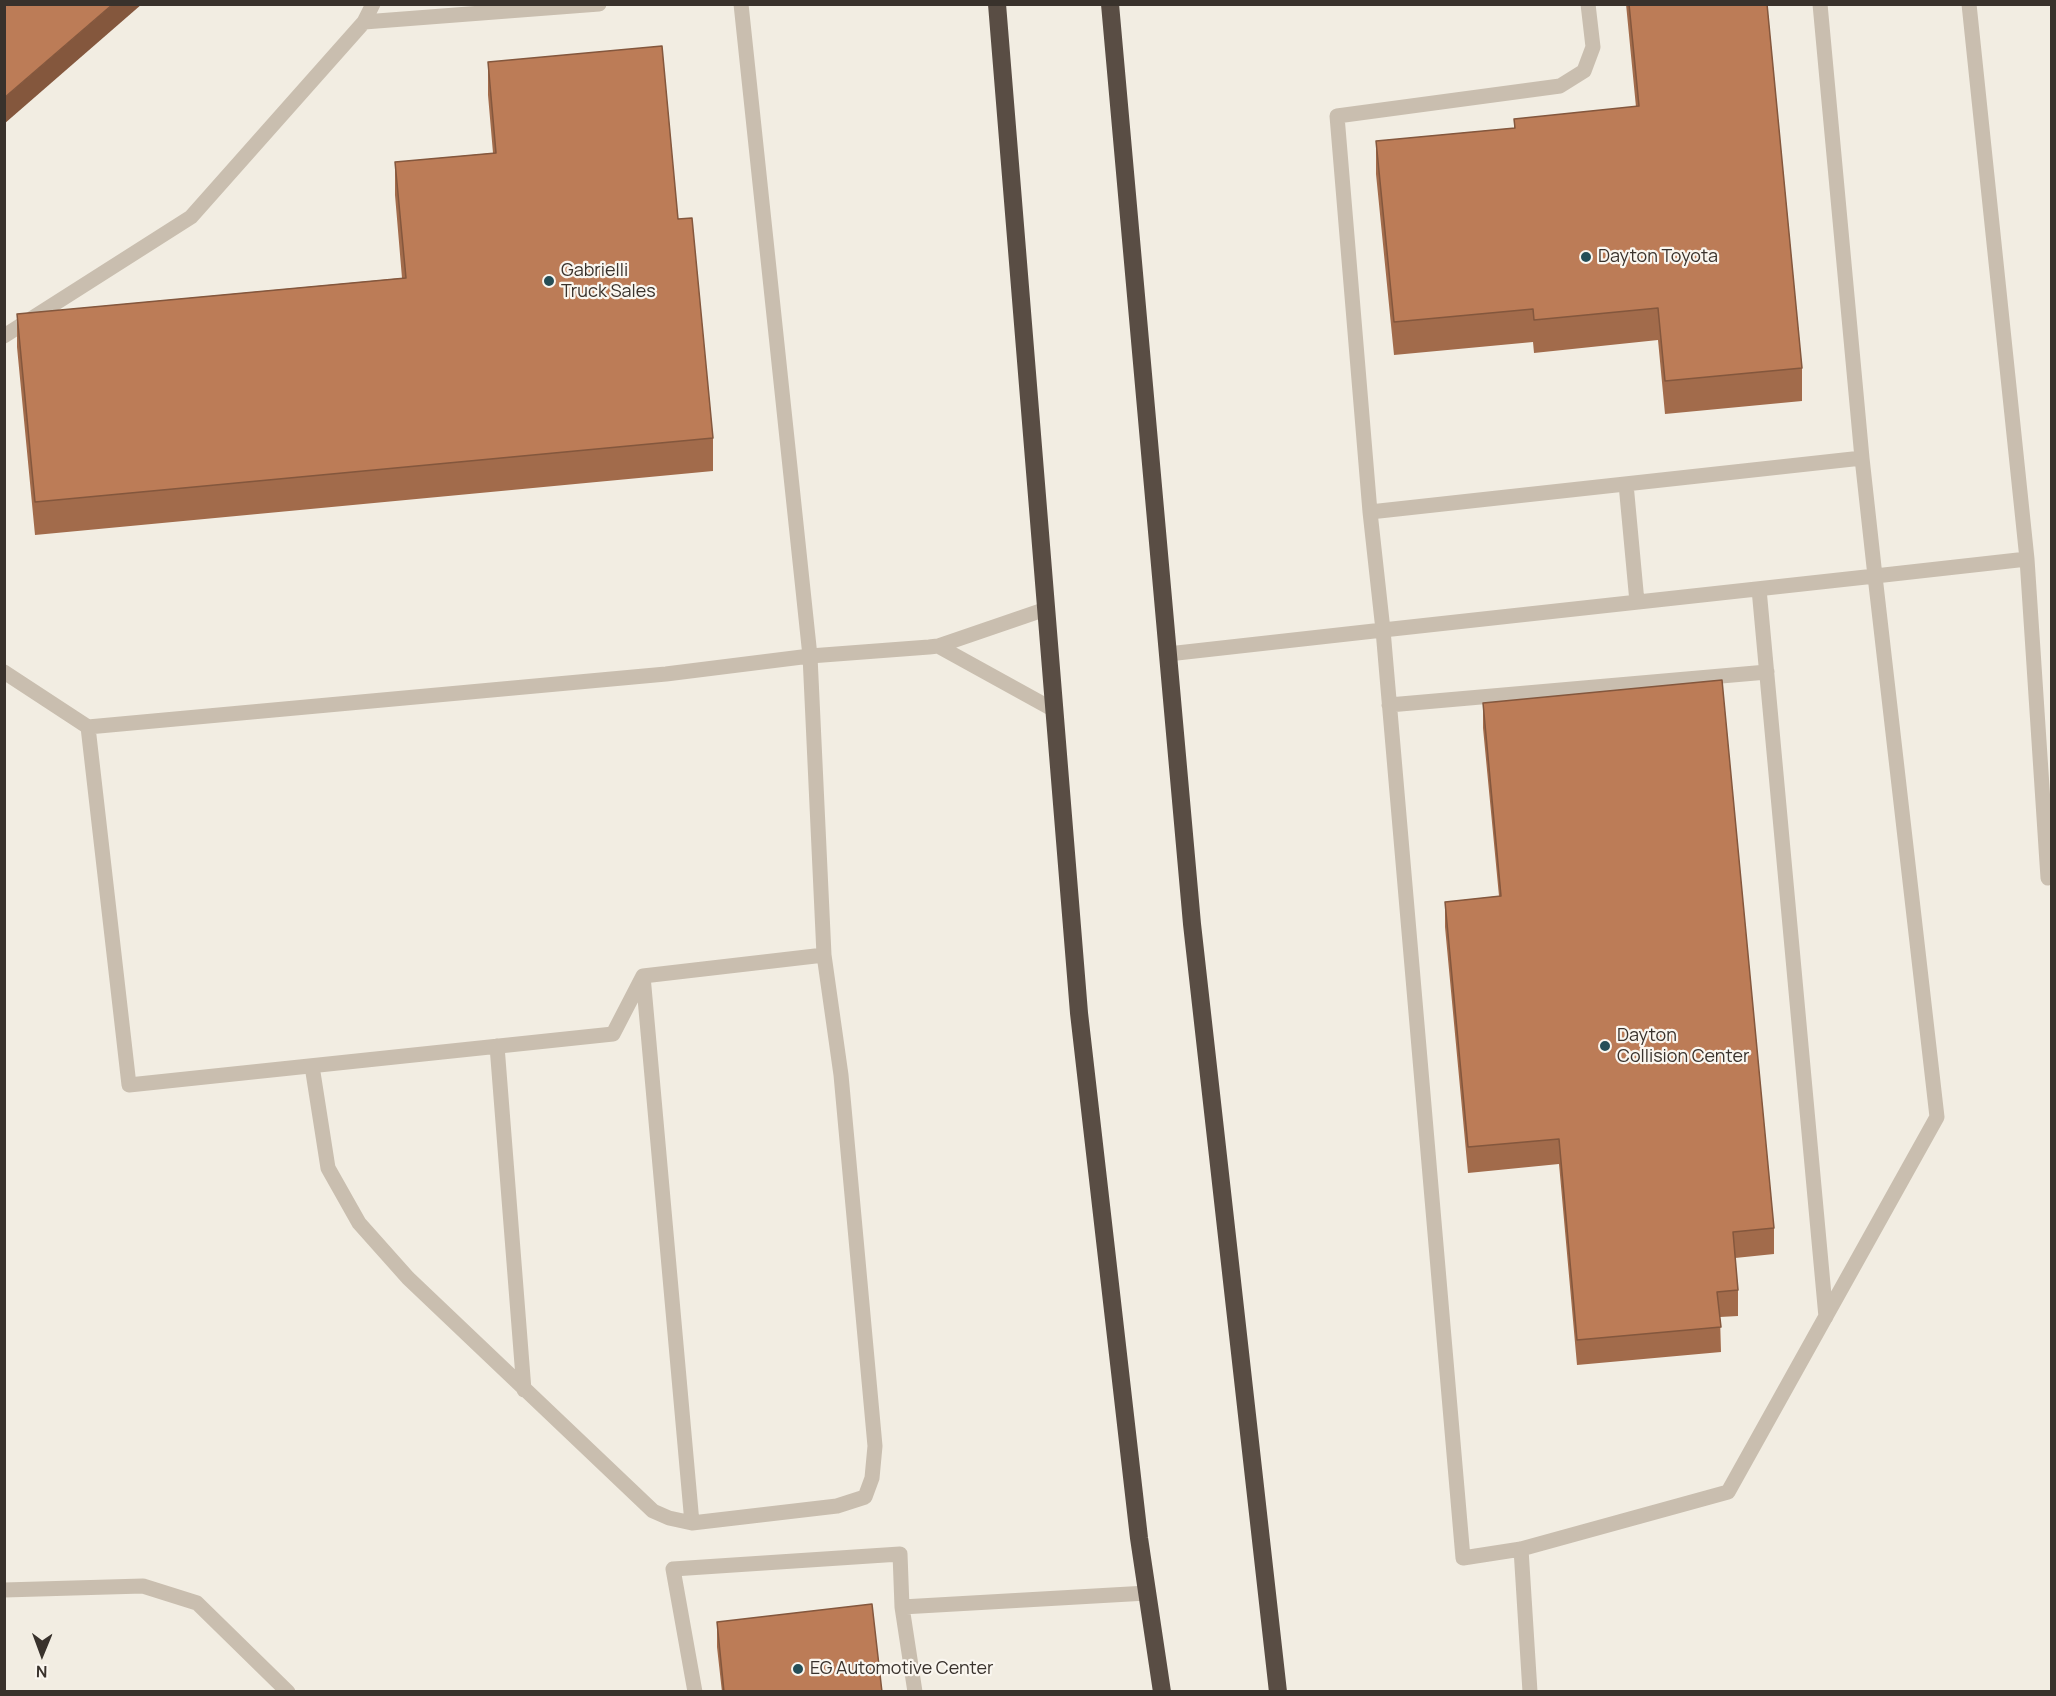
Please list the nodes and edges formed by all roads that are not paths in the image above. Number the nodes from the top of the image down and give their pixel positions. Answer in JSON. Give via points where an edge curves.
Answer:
{"nodes":[{"id":1,"x":373,"y":4,"type":"edge"},
{"id":2,"x":599,"y":4,"type":"edge"},
{"id":3,"x":741,"y":4,"type":"edge"},
{"id":4,"x":997,"y":4,"type":"edge"},
{"id":5,"x":1110,"y":4,"type":"edge"},
{"id":6,"x":1588,"y":4,"type":"edge"},
{"id":7,"x":1820,"y":4,"type":"edge"},
{"id":8,"x":1969,"y":4,"type":"edge"},
{"id":9,"x":364,"y":22,"type":"junction"},
{"id":10,"x":4,"y":336,"type":"edge"},
{"id":11,"x":1862,"y":458,"type":"junction"},
{"id":12,"x":1626,"y":484,"type":"junction"},
{"id":13,"x":1370,"y":512,"type":"junction"},
{"id":14,"x":2027,"y":559,"type":"junction"},
{"id":15,"x":1875,"y":576,"type":"junction"},
{"id":16,"x":1759,"y":589,"type":"junction"},
{"id":17,"x":1636,"y":602,"type":"junction"},
{"id":18,"x":1046,"y":609,"type":"junction"},
{"id":19,"x":1383,"y":630,"type":"junction"},
{"id":20,"x":938,"y":646,"type":"junction"},
{"id":21,"x":1168,"y":654,"type":"junction"},
{"id":22,"x":810,"y":656,"type":"junction"},
{"id":23,"x":4,"y":672,"type":"edge"},
{"id":24,"x":1767,"y":672,"type":"junction"},
{"id":25,"x":1389,"y":705,"type":"junction"},
{"id":26,"x":1054,"y":710,"type":"junction"},
{"id":27,"x":87,"y":728,"type":"junction"},
{"id":28,"x":2048,"y":878,"type":"dead end"},
{"id":29,"x":824,"y":955,"type":"junction"},
{"id":30,"x":643,"y":976,"type":"junction"},
{"id":31,"x":497,"y":1046,"type":"junction"},
{"id":32,"x":312,"y":1066,"type":"junction"},
{"id":33,"x":1826,"y":1317,"type":"junction"},
{"id":34,"x":524,"y":1390,"type":"junction"},
{"id":35,"x":692,"y":1523,"type":"junction"},
{"id":36,"x":1521,"y":1550,"type":"junction"},
{"id":37,"x":4,"y":1590,"type":"edge"},
{"id":38,"x":1147,"y":1593,"type":"junction"},
{"id":39,"x":902,"y":1607,"type":"junction"},
{"id":40,"x":288,"y":1692,"type":"edge"},
{"id":41,"x":695,"y":1692,"type":"edge"},
{"id":42,"x":915,"y":1692,"type":"edge"},
{"id":43,"x":1162,"y":1692,"type":"edge"},
{"id":44,"x":1278,"y":1692,"type":"edge"},
{"id":45,"x":1530,"y":1692,"type":"edge"}],
"edges":[{"from":1,"to":9,"type":"lane"},
{"from":2,"to":9,"type":"lane"},
{"from":3,"to":22,"type":"lane"},
{"from":4,"to":18,"type":"highway"},
{"from":5,"to":21,"type":"highway"},
{"from":6,"to":13,"type":"lane","via":[[1593,47],[1584,71],[1560,86],[1337,116]]},
{"from":7,"to":11,"type":"lane"},
{"from":8,"to":14,"type":"lane"},
{"from":9,"to":10,"type":"lane","via":[[191,217]]},
{"from":11,"to":12,"type":"lane"},
{"from":11,"to":15,"type":"lane"},
{"from":12,"to":13,"type":"lane"},
{"from":12,"to":17,"type":"lane"},
{"from":13,"to":19,"type":"lane"},
{"from":14,"to":15,"type":"lane"},
{"from":14,"to":28,"type":"lane"},
{"from":15,"to":16,"type":"lane"},
{"from":15,"to":33,"type":"lane","via":[[1937,1117]]},
{"from":16,"to":17,"type":"lane"},
{"from":16,"to":24,"type":"lane"},
{"from":17,"to":19,"type":"lane"},
{"from":18,"to":20,"type":"lane"},
{"from":18,"to":26,"type":"highway"},
{"from":19,"to":21,"type":"lane"},
{"from":19,"to":25,"type":"lane"},
{"from":20,"to":22,"type":"lane"},
{"from":20,"to":26,"type":"lane"},
{"from":21,"to":44,"type":"highway","via":[[1192,924]]},
{"from":22,"to":27,"type":"lane","via":[[666,674]]},
{"from":22,"to":29,"type":"lane"},
{"from":23,"to":27,"type":"lane"},
{"from":24,"to":25,"type":"lane"},
{"from":24,"to":33,"type":"lane"},
{"from":25,"to":36,"type":"lane","via":[[1463,1558]]},
{"from":26,"to":38,"type":"highway","via":[[1079,1013]]},
{"from":27,"to":32,"type":"lane","via":[[129,1085]]},
{"from":29,"to":30,"type":"lane"},
{"from":29,"to":35,"type":"lane","via":[[841,1075],[856,1230],[875,1446],[872,1478],[865,1497],[837,1506]]},
{"from":30,"to":31,"type":"lane","via":[[613,1034]]},
{"from":30,"to":35,"type":"lane"},
{"from":31,"to":32,"type":"lane"},
{"from":31,"to":34,"type":"lane"},
{"from":32,"to":34,"type":"lane","via":[[328,1168],[359,1223],[408,1278]]},
{"from":33,"to":36,"type":"lane","via":[[1728,1492]]},
{"from":34,"to":35,"type":"lane","via":[[653,1511]]},
{"from":36,"to":45,"type":"lane"},
{"from":37,"to":40,"type":"lane","via":[[143,1586],[197,1603]]},
{"from":38,"to":39,"type":"lane"},
{"from":38,"to":43,"type":"highway"},
{"from":39,"to":41,"type":"lane","via":[[900,1554],[673,1569]]},
{"from":39,"to":42,"type":"lane"}]}
